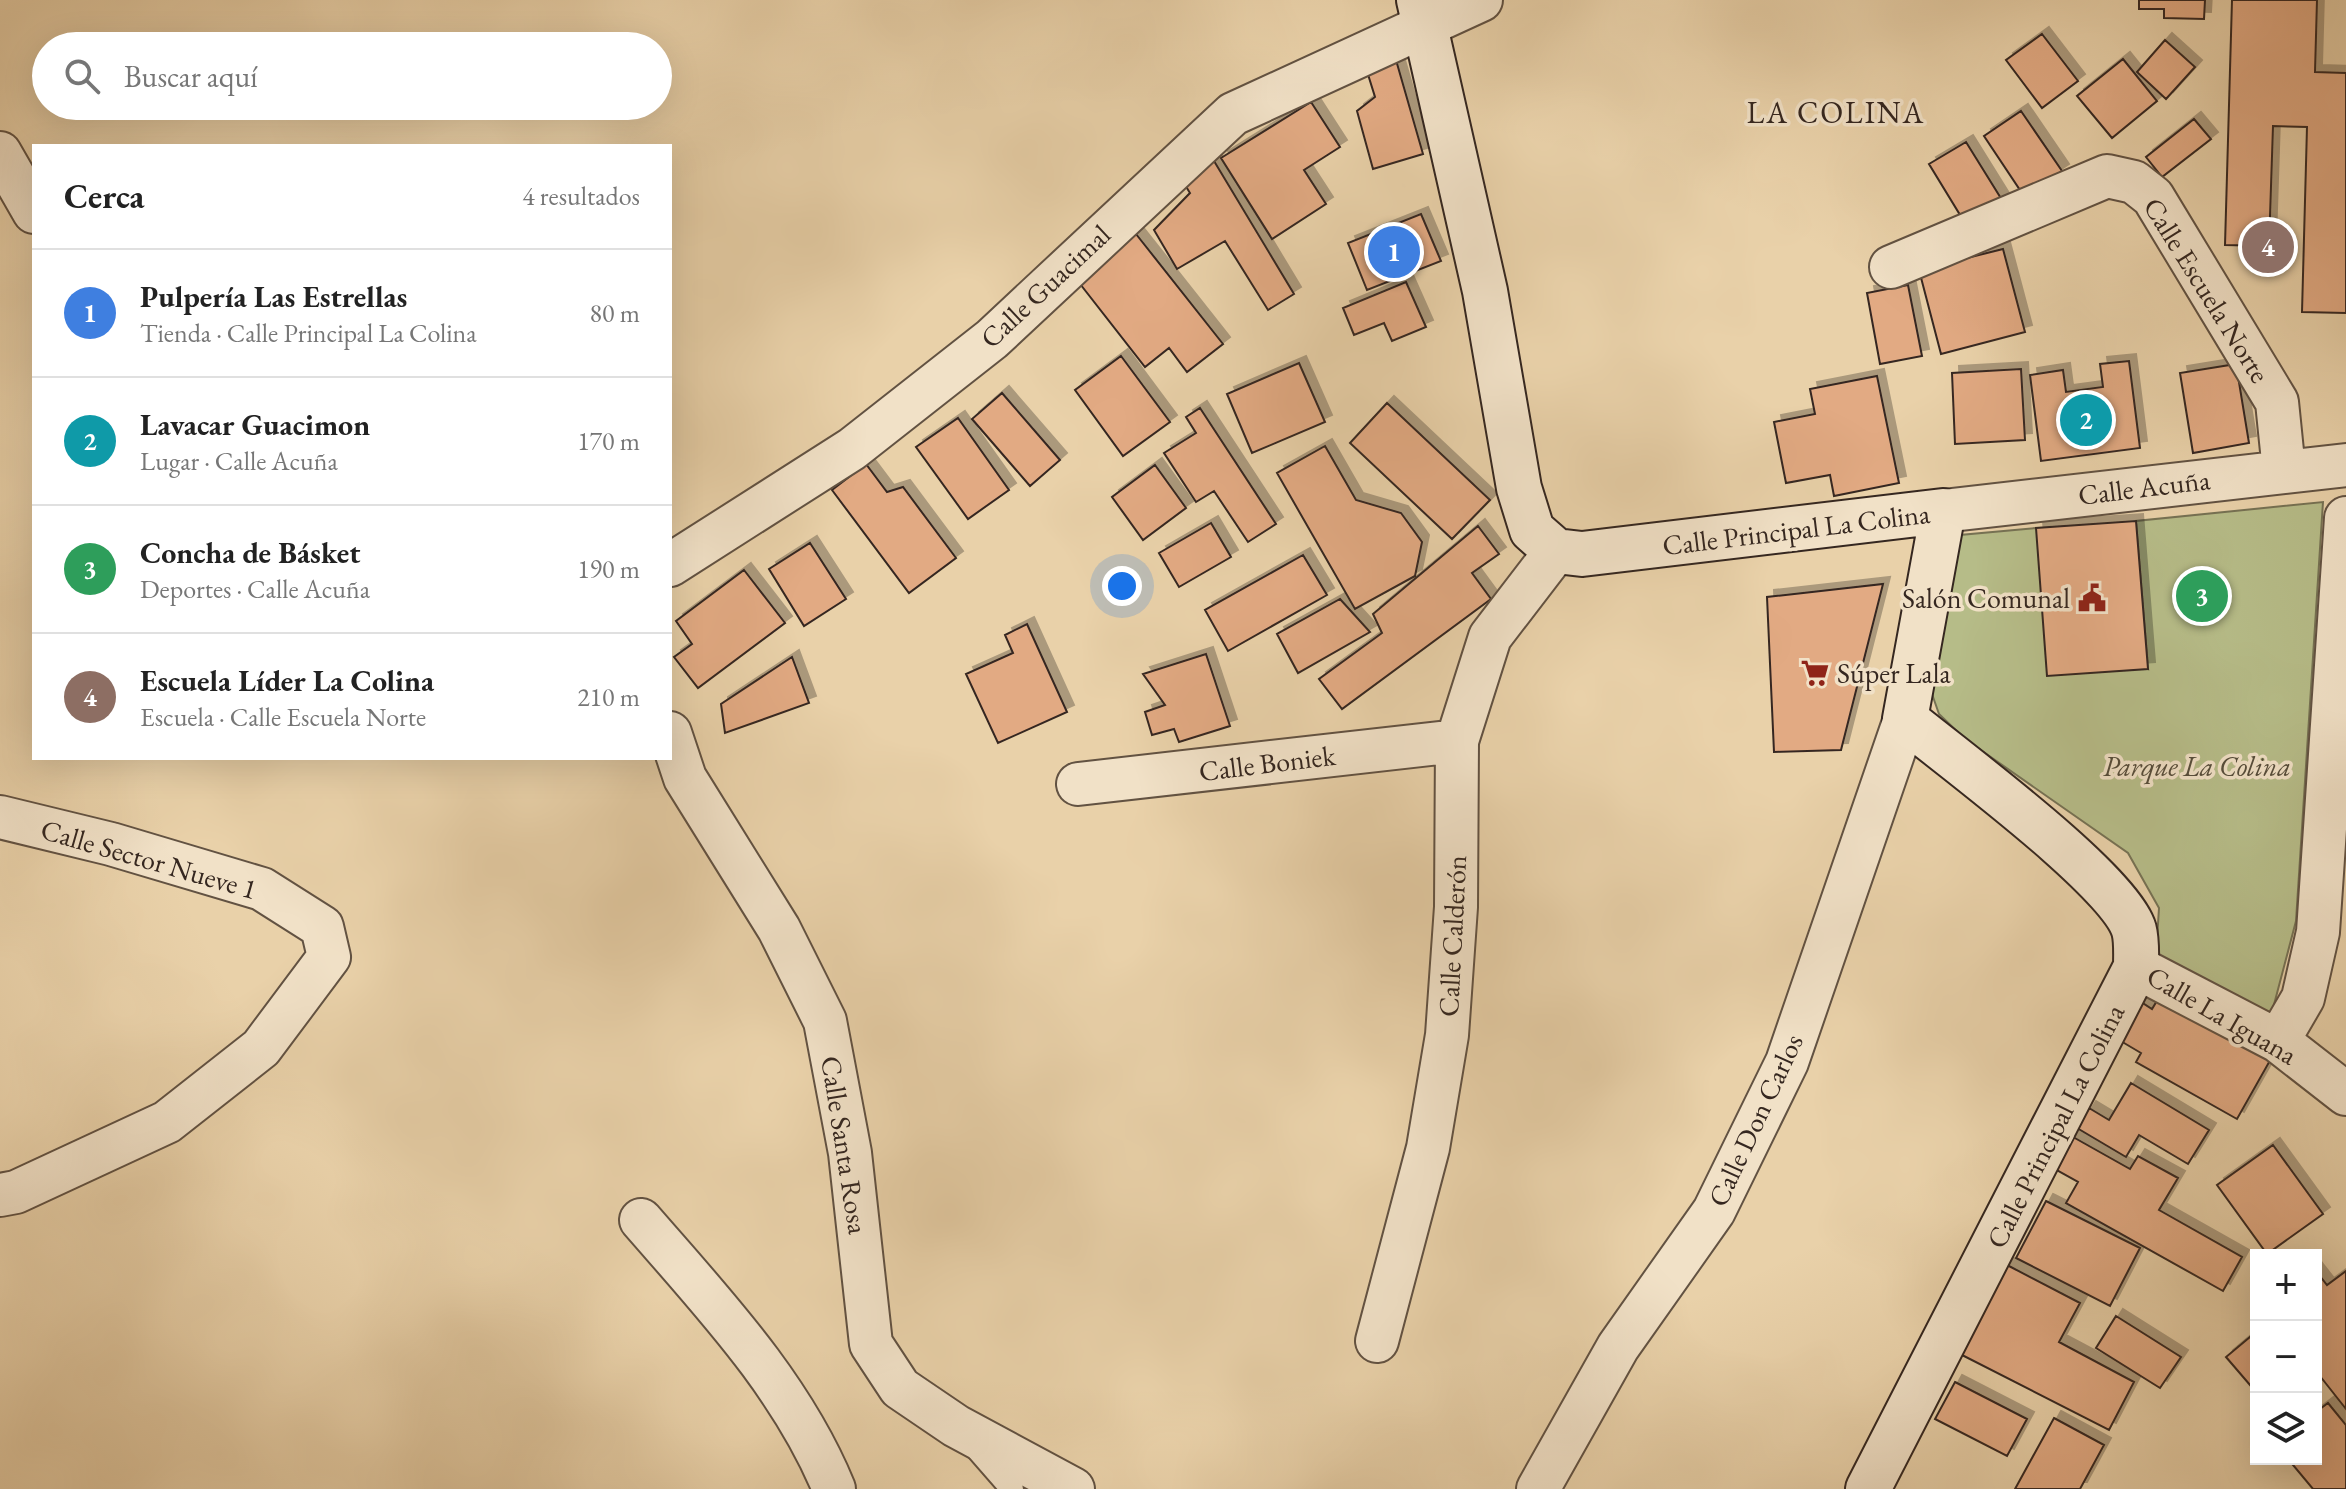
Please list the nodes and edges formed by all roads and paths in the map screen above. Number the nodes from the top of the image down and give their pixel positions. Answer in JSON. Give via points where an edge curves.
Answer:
{"nodes":[{"id":1,"x":1481,"y":0,"type":"edge"},
{"id":2,"x":1422,"y":12,"type":"edge"},
{"id":3,"x":0,"y":153,"type":"edge"},
{"id":4,"x":32,"y":209,"type":"edge"},
{"id":5,"x":1891,"y":267,"type":"dead end"},
{"id":6,"x":2346,"y":465,"type":"edge"},
{"id":7,"x":2284,"y":471,"type":"junction"},
{"id":8,"x":1943,"y":511,"type":"junction"},
{"id":9,"x":2346,"y":518,"type":"edge"},
{"id":10,"x":1556,"y":551,"type":"junction"},
{"id":11,"x":672,"y":564,"type":"edge"},
{"id":12,"x":1905,"y":719,"type":"junction"},
{"id":13,"x":672,"y":739,"type":"edge"},
{"id":14,"x":1457,"y":741,"type":"junction"},
{"id":15,"x":1078,"y":784,"type":"dead end"},
{"id":16,"x":0,"y":817,"type":"edge"},
{"id":17,"x":2136,"y":967,"type":"junction"},
{"id":18,"x":2278,"y":1041,"type":"junction"},
{"id":19,"x":2346,"y":1094,"type":"edge"},
{"id":20,"x":0,"y":1195,"type":"edge"},
{"id":21,"x":641,"y":1220,"type":"dead end"},
{"id":22,"x":1377,"y":1341,"type":"dead end"},
{"id":23,"x":956,"y":1426,"type":"junction"},
{"id":24,"x":834,"y":1489,"type":"edge"},
{"id":25,"x":1012,"y":1489,"type":"edge"},
{"id":26,"x":1073,"y":1489,"type":"edge"},
{"id":27,"x":1538,"y":1489,"type":"edge"},
{"id":28,"x":1868,"y":1489,"type":"edge"}],
"edges":[{"from":1,"to":2,"type":"street","name":"Calle Guacimal"},
{"from":2,"to":10,"type":"street","via":[[1485,291],[1519,488],[1532,530]]},
{"from":2,"to":11,"type":"street","name":"Calle Guacimal","via":[[1233,114],[992,339],[852,449]]},
{"from":3,"to":4,"type":"street"},
{"from":5,"to":7,"type":"street","name":"Calle Escuela Norte","via":[[2107,176],[2134,182],[2153,197],[2277,402]]},
{"from":6,"to":7,"type":"street","name":"Calle Acuña"},
{"from":7,"to":8,"type":"street","name":"Calle Acuña"},
{"from":8,"to":10,"type":"street","name":"Calle Principal La Colina","via":[[1582,554]]},
{"from":8,"to":12,"type":"street","name":"Calle Principal La Colina"},
{"from":9,"to":18,"type":"street","via":[[2318,932],[2303,998]]},
{"from":10,"to":14,"type":"street","name":"Calle Calderón","via":[[1490,637]]},
{"from":12,"to":17,"type":"street","via":[[2081,864],[2118,901],[2134,930]]},
{"from":12,"to":27,"type":"street","name":"Calle Don Carlos","via":[[1787,1062],[1714,1211],[1618,1347]]},
{"from":13,"to":23,"type":"street","name":"Calle Santa Rosa","via":[[685,778],[779,929],[825,1021],[850,1153],[871,1344],[900,1388]]},
{"from":14,"to":15,"type":"street","name":"Calle Boniek"},
{"from":14,"to":22,"type":"street","name":"Calle Calderón","via":[[1456,907],[1447,1035],[1428,1148]]},
{"from":16,"to":20,"type":"street","name":"Calle Sector Nueve 1","via":[[262,889],[322,927],[329,957],[261,1048],[167,1122]]},
{"from":17,"to":18,"type":"street","name":"Calle La Iguana"},
{"from":17,"to":28,"type":"street","name":"Calle Principal La Colina"},
{"from":18,"to":19,"type":"street","name":"Calle La Iguana"},
{"from":21,"to":24,"type":"street","via":[[747,1342],[819,1452]]},
{"from":23,"to":25,"type":"lane"},
{"from":23,"to":26,"type":"street","name":"Calle Santa Rosa"}]}
